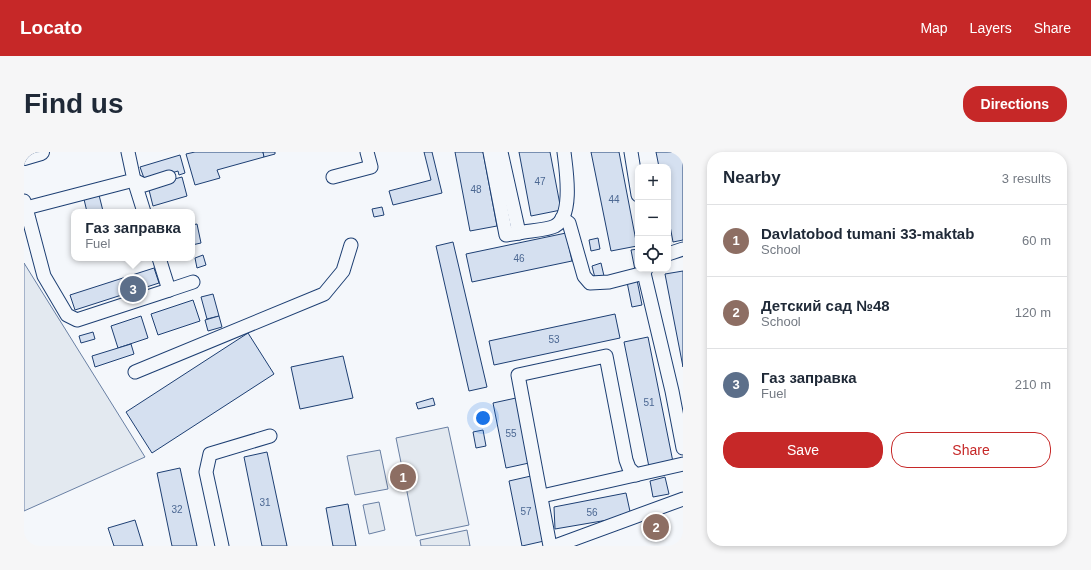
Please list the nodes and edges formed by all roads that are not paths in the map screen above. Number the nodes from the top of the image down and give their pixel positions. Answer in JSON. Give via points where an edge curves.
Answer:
{"nodes":[{"id":1,"x":41,"y":152,"type":"edge"},
{"id":2,"x":128,"y":152,"type":"edge"},
{"id":3,"x":367,"y":152,"type":"edge"},
{"id":4,"x":490,"y":152,"type":"edge"},
{"id":5,"x":501,"y":152,"type":"edge"},
{"id":6,"x":564,"y":152,"type":"edge"},
{"id":7,"x":631,"y":152,"type":"edge"},
{"id":8,"x":24,"y":157,"type":"edge"},
{"id":9,"x":333,"y":177,"type":"dead end"},
{"id":10,"x":635,"y":177,"type":"edge"},
{"id":11,"x":169,"y":178,"type":"dead end"},
{"id":12,"x":134,"y":180,"type":"junction"},
{"id":13,"x":25,"y":204,"type":"edge"},
{"id":14,"x":143,"y":209,"type":"edge"},
{"id":15,"x":562,"y":218,"type":"junction"},
{"id":16,"x":519,"y":232,"type":"junction"},
{"id":17,"x":351,"y":245,"type":"dead end"},
{"id":18,"x":683,"y":249,"type":"edge"},
{"id":19,"x":671,"y":253,"type":"edge"},
{"id":20,"x":160,"y":261,"type":"edge"},
{"id":21,"x":642,"y":272,"type":"edge"},
{"id":22,"x":645,"y":272,"type":"edge"},
{"id":23,"x":194,"y":282,"type":"dead end"},
{"id":24,"x":169,"y":290,"type":"junction"},
{"id":25,"x":135,"y":372,"type":"dead end"},
{"id":26,"x":677,"y":390,"type":"edge"},
{"id":27,"x":270,"y":436,"type":"dead end"},
{"id":28,"x":683,"y":448,"type":"edge"},
{"id":29,"x":683,"y":464,"type":"edge"},
{"id":30,"x":636,"y":475,"type":"junction"},
{"id":31,"x":542,"y":496,"type":"junction"},
{"id":32,"x":683,"y":499,"type":"edge"},
{"id":33,"x":222,"y":546,"type":"edge"},
{"id":34,"x":550,"y":546,"type":"edge"},
{"id":35,"x":555,"y":546,"type":"edge"}],
"edges":[{"from":1,"to":8,"type":"main road"},
{"from":2,"to":12,"type":"street"},
{"from":3,"to":9,"type":"street","via":[[371,167]]},
{"from":4,"to":16,"type":"street","via":[[506,235]]},
{"from":5,"to":16,"type":"street"},
{"from":6,"to":15,"type":"street","via":[[569,184]]},
{"from":7,"to":10,"type":"street"},
{"from":11,"to":12,"type":"street","via":[[144,185]]},
{"from":12,"to":13,"type":"street"},
{"from":12,"to":14,"type":"street"},
{"from":13,"to":24,"type":"street","via":[[44,276],[67,315],[72,318],[77,320]]},
{"from":15,"to":16,"type":"street","via":[[555,226]]},
{"from":15,"to":21,"type":"street","via":[[569,223],[584,276],[590,283],[609,282]]},
{"from":17,"to":25,"type":"street","via":[[343,270],[324,294]]},
{"from":18,"to":19,"type":"street"},
{"from":20,"to":24,"type":"street"},
{"from":22,"to":26,"type":"street"},
{"from":23,"to":24,"type":"street"},
{"from":26,"to":28,"type":"street"},
{"from":27,"to":33,"type":"street","via":[[210,454],[206,472]]},
{"from":29,"to":30,"type":"street"},
{"from":30,"to":31,"type":"street"},
{"from":30,"to":31,"type":"street","via":[[626,460],[606,356],[518,375]]},
{"from":31,"to":34,"type":"street"},
{"from":32,"to":35,"type":"street"}]}
